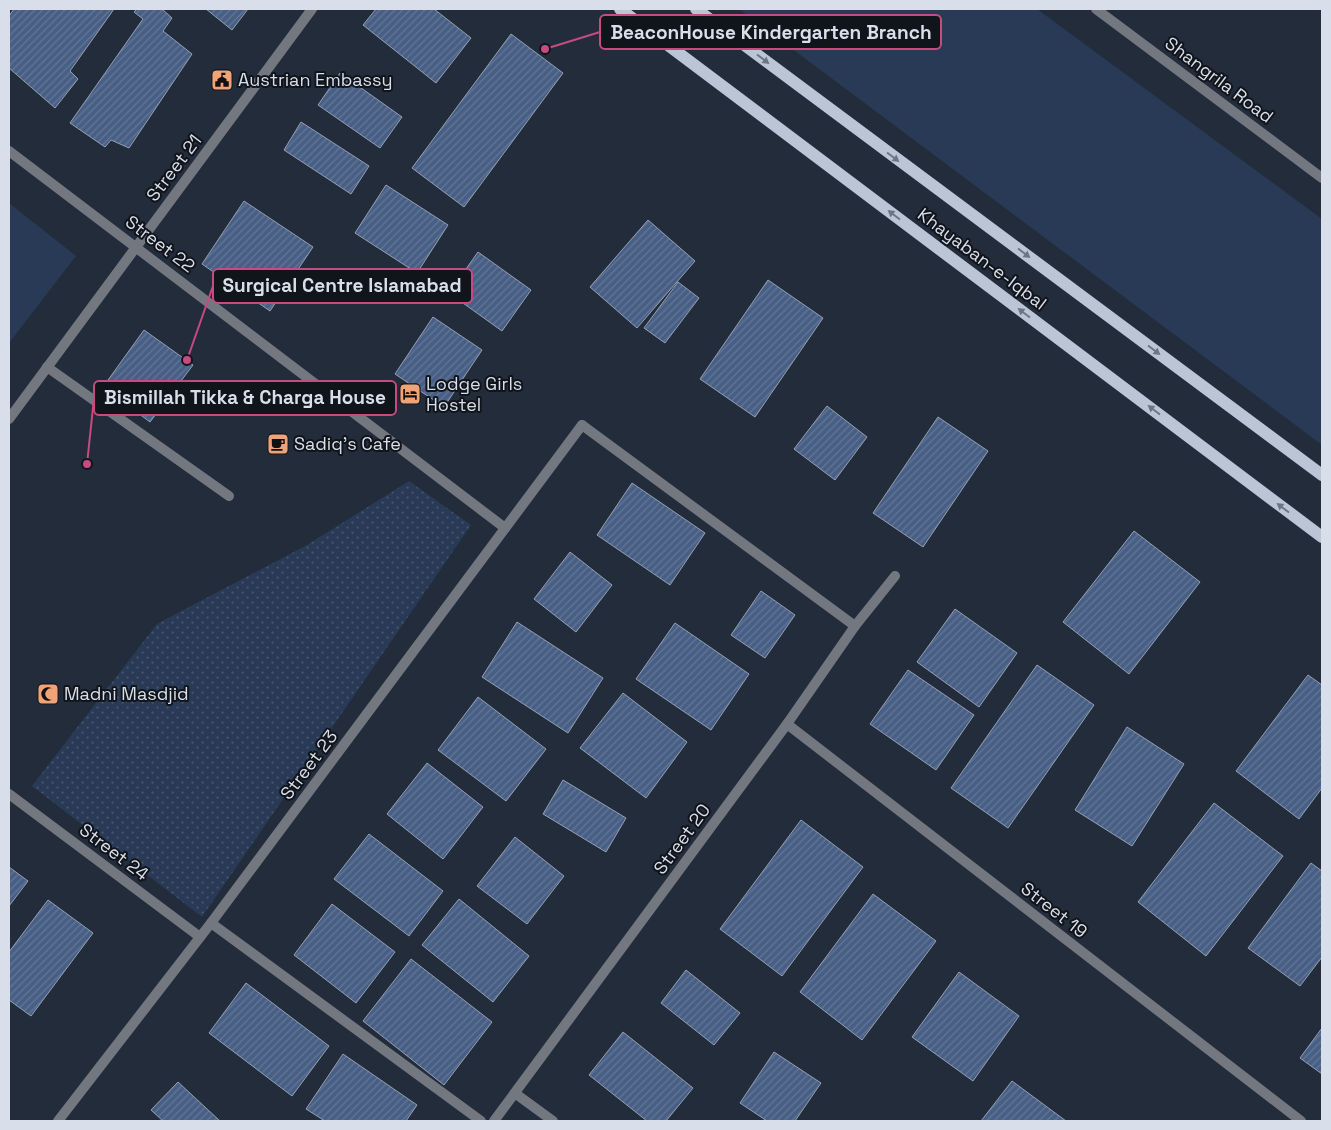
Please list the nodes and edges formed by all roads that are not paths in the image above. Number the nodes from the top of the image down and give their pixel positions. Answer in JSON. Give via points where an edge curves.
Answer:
{"nodes":[{"id":1,"x":312,"y":9,"type":"edge"},
{"id":2,"x":620,"y":9,"type":"edge"},
{"id":3,"x":696,"y":9,"type":"edge"},
{"id":4,"x":1096,"y":9,"type":"edge"},
{"id":5,"x":9,"y":151,"type":"edge"},
{"id":6,"x":1322,"y":178,"type":"edge"},
{"id":7,"x":135,"y":246,"type":"junction"},
{"id":8,"x":47,"y":368,"type":"junction"},
{"id":9,"x":9,"y":419,"type":"edge"},
{"id":10,"x":1322,"y":475,"type":"edge"},
{"id":11,"x":230,"y":496,"type":"dead end"},
{"id":12,"x":505,"y":528,"type":"junction"},
{"id":13,"x":1322,"y":538,"type":"edge"},
{"id":14,"x":895,"y":576,"type":"dead end"},
{"id":15,"x":856,"y":626,"type":"junction"},
{"id":16,"x":787,"y":724,"type":"junction"},
{"id":17,"x":9,"y":794,"type":"edge"},
{"id":18,"x":211,"y":923,"type":"junction"},
{"id":19,"x":200,"y":937,"type":"junction"},
{"id":20,"x":516,"y":1094,"type":"junction"},
{"id":21,"x":58,"y":1121,"type":"edge"},
{"id":22,"x":481,"y":1121,"type":"edge"},
{"id":23,"x":494,"y":1121,"type":"edge"},
{"id":24,"x":553,"y":1121,"type":"edge"},
{"id":25,"x":1301,"y":1121,"type":"edge"}],
"edges":[{"from":1,"to":7,"type":"street","name":"Street 21"},
{"from":13,"to":2,"type":"main road","name":"Khayaban-e-Iqbal","one_way":true},
{"from":3,"to":10,"type":"main road","name":"Khayaban-e-Iqbal","one_way":true},
{"from":4,"to":6,"type":"street","name":"Shangrila Road"},
{"from":5,"to":7,"type":"street","name":"Street 22"},
{"from":7,"to":8,"type":"street","name":"Street 21"},
{"from":7,"to":12,"type":"street","name":"Street 22"},
{"from":8,"to":9,"type":"street","name":"Street 21"},
{"from":8,"to":11,"type":"street"},
{"from":12,"to":15,"type":"street","name":"Street 23","via":[[582,425]]},
{"from":12,"to":18,"type":"street","name":"Street 23"},
{"from":14,"to":15,"type":"street","name":"Street 20"},
{"from":15,"to":16,"type":"street","name":"Street 20"},
{"from":16,"to":20,"type":"street","name":"Street 20"},
{"from":16,"to":25,"type":"street","name":"Street 19"},
{"from":17,"to":19,"type":"street","name":"Street 24"},
{"from":18,"to":19,"type":"street","name":"Street 23"},
{"from":18,"to":22,"type":"street"},
{"from":19,"to":21,"type":"street","name":"Street 23"},
{"from":20,"to":23,"type":"street","name":"Street 20"},
{"from":20,"to":24,"type":"street"}]}
